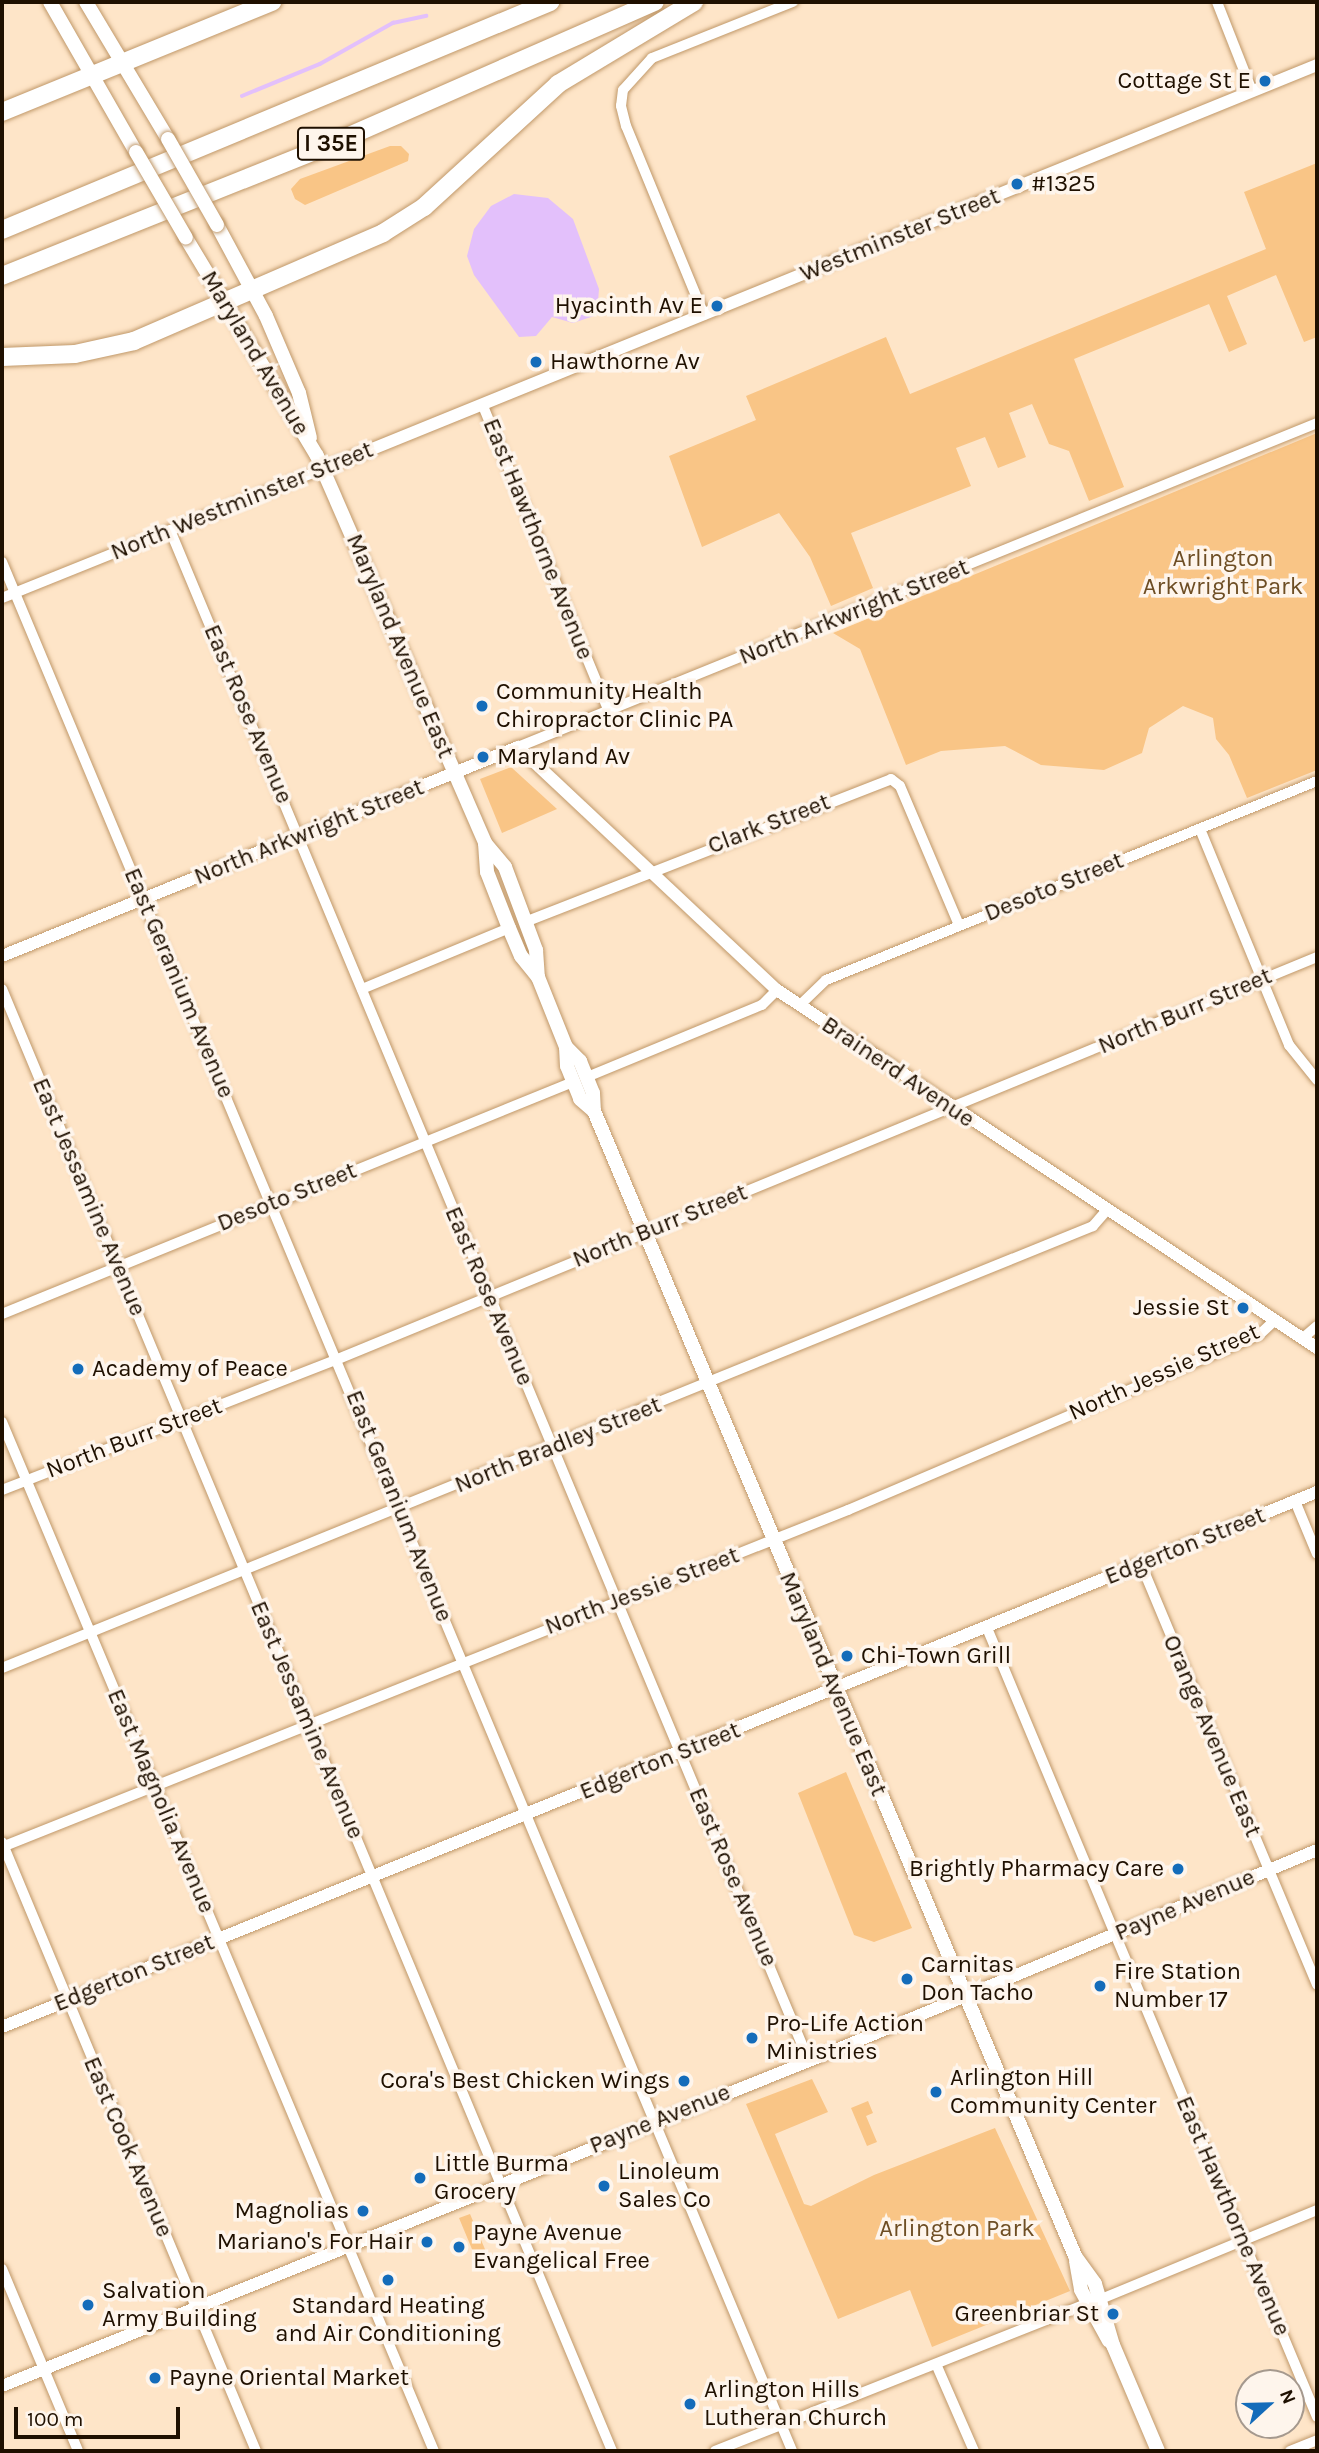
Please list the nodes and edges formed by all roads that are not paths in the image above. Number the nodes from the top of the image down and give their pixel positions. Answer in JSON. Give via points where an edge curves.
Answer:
{"nodes":[{"id":1,"x":50,"y":2,"type":"edge"},
{"id":2,"x":86,"y":2,"type":"edge"},
{"id":3,"x":272,"y":2,"type":"edge"},
{"id":4,"x":550,"y":2,"type":"edge"},
{"id":5,"x":655,"y":2,"type":"edge"},
{"id":6,"x":694,"y":2,"type":"edge"},
{"id":7,"x":793,"y":2,"type":"edge"},
{"id":8,"x":1217,"y":2,"type":"edge"},
{"id":9,"x":123,"y":63,"type":"junction"},
{"id":10,"x":1317,"y":65,"type":"edge"},
{"id":11,"x":92,"y":76,"type":"junction"},
{"id":12,"x":1252,"y":91,"type":"junction"},
{"id":13,"x":2,"y":112,"type":"edge"},
{"id":14,"x":2,"y":230,"type":"edge"},
{"id":15,"x":2,"y":276,"type":"edge"},
{"id":16,"x":252,"y":287,"type":"junction"},
{"id":17,"x":222,"y":300,"type":"junction"},
{"id":18,"x":704,"y":315,"type":"junction"},
{"id":19,"x":2,"y":357,"type":"edge"},
{"id":20,"x":483,"y":406,"type":"junction"},
{"id":21,"x":1317,"y":423,"type":"edge"},
{"id":22,"x":313,"y":449,"type":"junction"},
{"id":23,"x":323,"y":469,"type":"junction"},
{"id":24,"x":170,"y":530,"type":"junction"},
{"id":25,"x":2,"y":562,"type":"edge"},
{"id":26,"x":15,"y":593,"type":"junction"},
{"id":27,"x":2,"y":598,"type":"edge"},
{"id":28,"x":609,"y":712,"type":"junction"},
{"id":29,"x":518,"y":747,"type":"junction"},
{"id":30,"x":455,"y":772,"type":"junction"},
{"id":31,"x":1317,"y":781,"type":"edge"},
{"id":32,"x":1200,"y":829,"type":"junction"},
{"id":33,"x":298,"y":835,"type":"junction"},
{"id":34,"x":485,"y":843,"type":"junction"},
{"id":35,"x":646,"y":872,"type":"junction"},
{"id":36,"x":144,"y":898,"type":"junction"},
{"id":37,"x":525,"y":922,"type":"junction"},
{"id":38,"x":959,"y":925,"type":"junction"},
{"id":39,"x":509,"y":928,"type":"junction"},
{"id":40,"x":2,"y":956,"type":"edge"},
{"id":41,"x":1317,"y":957,"type":"edge"},
{"id":42,"x":538,"y":977,"type":"junction"},
{"id":43,"x":1263,"y":979,"type":"junction"},
{"id":44,"x":2,"y":989,"type":"edge"},
{"id":45,"x":362,"y":989,"type":"junction"},
{"id":46,"x":777,"y":990,"type":"junction"},
{"id":47,"x":800,"y":1006,"type":"junction"},
{"id":48,"x":580,"y":1079,"type":"junction"},
{"id":49,"x":1317,"y":1080,"type":"edge"},
{"id":50,"x":951,"y":1108,"type":"junction"},
{"id":51,"x":425,"y":1142,"type":"junction"},
{"id":52,"x":271,"y":1203,"type":"junction"},
{"id":53,"x":1107,"y":1210,"type":"junction"},
{"id":54,"x":645,"y":1231,"type":"junction"},
{"id":55,"x":117,"y":1267,"type":"junction"},
{"id":56,"x":489,"y":1295,"type":"junction"},
{"id":57,"x":2,"y":1314,"type":"edge"},
{"id":58,"x":1275,"y":1320,"type":"junction"},
{"id":59,"x":1317,"y":1326,"type":"edge"},
{"id":60,"x":1303,"y":1338,"type":"junction"},
{"id":61,"x":1317,"y":1348,"type":"edge"},
{"id":62,"x":338,"y":1359,"type":"junction"},
{"id":63,"x":708,"y":1383,"type":"junction"},
{"id":64,"x":181,"y":1418,"type":"junction"},
{"id":65,"x":2,"y":1422,"type":"edge"},
{"id":66,"x":553,"y":1447,"type":"junction"},
{"id":67,"x":26,"y":1480,"type":"junction"},
{"id":68,"x":2,"y":1490,"type":"edge"},
{"id":69,"x":1317,"y":1492,"type":"edge"},
{"id":70,"x":1295,"y":1501,"type":"junction"},
{"id":71,"x":400,"y":1509,"type":"junction"},
{"id":72,"x":773,"y":1540,"type":"junction"},
{"id":73,"x":1317,"y":1554,"type":"edge"},
{"id":74,"x":1141,"y":1564,"type":"junction"},
{"id":75,"x":244,"y":1571,"type":"junction"},
{"id":76,"x":617,"y":1600,"type":"junction"},
{"id":77,"x":986,"y":1628,"type":"junction"},
{"id":78,"x":90,"y":1633,"type":"junction"},
{"id":79,"x":463,"y":1662,"type":"junction"},
{"id":80,"x":2,"y":1668,"type":"edge"},
{"id":81,"x":835,"y":1690,"type":"junction"},
{"id":82,"x":310,"y":1726,"type":"junction"},
{"id":83,"x":681,"y":1752,"type":"junction"},
{"id":84,"x":155,"y":1786,"type":"junction"},
{"id":85,"x":526,"y":1817,"type":"junction"},
{"id":86,"x":2,"y":1845,"type":"edge"},
{"id":87,"x":1317,"y":1850,"type":"edge"},
{"id":88,"x":1268,"y":1871,"type":"junction"},
{"id":89,"x":374,"y":1877,"type":"junction"},
{"id":90,"x":1115,"y":1935,"type":"junction"},
{"id":91,"x":219,"y":1939,"type":"junction"},
{"id":92,"x":1317,"y":1985,"type":"edge"},
{"id":93,"x":964,"y":1996,"type":"junction"},
{"id":94,"x":66,"y":2001,"type":"junction"},
{"id":95,"x":2,"y":2026,"type":"edge"},
{"id":96,"x":809,"y":2061,"type":"junction"},
{"id":97,"x":655,"y":2121,"type":"junction"},
{"id":98,"x":501,"y":2184,"type":"junction"},
{"id":99,"x":1317,"y":2210,"type":"edge"},
{"id":100,"x":1243,"y":2239,"type":"junction"},
{"id":101,"x":348,"y":2246,"type":"junction"},
{"id":102,"x":2,"y":2269,"type":"edge"},
{"id":103,"x":1094,"y":2301,"type":"junction"},
{"id":104,"x":196,"y":2308,"type":"junction"},
{"id":105,"x":936,"y":2364,"type":"junction"},
{"id":106,"x":42,"y":2370,"type":"junction"},
{"id":107,"x":2,"y":2386,"type":"edge"},
{"id":108,"x":1317,"y":2417,"type":"edge"},
{"id":109,"x":781,"y":2425,"type":"junction"},
{"id":110,"x":1317,"y":2440,"type":"edge"},
{"id":111,"x":78,"y":2451,"type":"edge"},
{"id":112,"x":256,"y":2451,"type":"edge"},
{"id":113,"x":434,"y":2451,"type":"edge"},
{"id":114,"x":612,"y":2451,"type":"edge"},
{"id":115,"x":715,"y":2451,"type":"edge"},
{"id":116,"x":792,"y":2451,"type":"edge"},
{"id":117,"x":974,"y":2451,"type":"edge"},
{"id":118,"x":1158,"y":2451,"type":"edge"},
{"id":119,"x":1290,"y":2451,"type":"edge"}],
"edges":[{"from":1,"to":11,"type":"main road","name":"Maryland Avenue"},
{"from":2,"to":9,"type":"main road","name":"Maryland Avenue"},
{"from":3,"to":9,"type":"highway"},
{"from":4,"to":14,"type":"highway","number":"I 35E"},
{"from":5,"to":15,"type":"highway","number":"I 35E","via":[[315,150]]},
{"from":6,"to":16,"type":"highway","via":[[558,84],[402,223]]},
{"from":7,"to":18,"type":"street","via":[[652,58],[623,90],[622,114]]},
{"from":8,"to":12,"type":"street"},
{"from":9,"to":11,"type":"highway"},
{"from":9,"to":16,"type":"main road","name":"Maryland Avenue","bridge":true},
{"from":10,"to":12,"type":"street","name":"Westminster Street"},
{"from":11,"to":13,"type":"highway"},
{"from":11,"to":17,"type":"main road","name":"Maryland Avenue","bridge":true},
{"from":12,"to":18,"type":"street","name":"Westminster Street"},
{"from":16,"to":17,"type":"highway"},
{"from":16,"to":22,"type":"main road","name":"Maryland Avenue","via":[[299,393]]},
{"from":17,"to":19,"type":"highway","via":[[134,341],[75,354]]},
{"from":17,"to":22,"type":"main road","name":"Maryland Avenue"},
{"from":18,"to":20,"type":"street","name":"Westminster Street"},
{"from":20,"to":23,"type":"street","name":"North Westminster Street"},
{"from":20,"to":28,"type":"street","name":"East Hawthorne Avenue"},
{"from":21,"to":28,"type":"street","name":"North Arkwright Street"},
{"from":22,"to":23,"type":"main road","name":"Maryland Avenue East"},
{"from":23,"to":24,"type":"street","name":"North Westminster Street"},
{"from":23,"to":30,"type":"main road","name":"Maryland Avenue East"},
{"from":24,"to":26,"type":"street","name":"North Westminster Street"},
{"from":24,"to":33,"type":"street","name":"East Rose Avenue"},
{"from":25,"to":26,"type":"street","name":"East Geranium Avenue"},
{"from":26,"to":27,"type":"street","name":"North Westminster Street"},
{"from":26,"to":36,"type":"street","name":"East Geranium Avenue"},
{"from":28,"to":29,"type":"street","name":"North Arkwright Street"},
{"from":29,"to":30,"type":"street","name":"North Arkwright Street"},
{"from":29,"to":35,"type":"street","name":"Brainerd Avenue"},
{"from":30,"to":33,"type":"street","name":"North Arkwright Street"},
{"from":30,"to":34,"type":"main road","name":"Maryland Avenue East"},
{"from":31,"to":32,"type":"street","name":"Desoto Street"},
{"from":32,"to":38,"type":"street","name":"Desoto Street"},
{"from":32,"to":43,"type":"street"},
{"from":33,"to":36,"type":"street","name":"North Arkwright Street"},
{"from":33,"to":45,"type":"street","name":"East Rose Avenue"},
{"from":34,"to":37,"type":"main road","name":"Maryland Avenue East","via":[[505,867]]},
{"from":34,"to":39,"type":"main road","name":"Maryland Avenue East","via":[[486,872]]},
{"from":35,"to":37,"type":"street","name":"Clark Street"},
{"from":35,"to":38,"type":"street","name":"Clark Street","via":[[891,779],[900,786]]},
{"from":35,"to":46,"type":"street","name":"Brainerd Avenue"},
{"from":36,"to":40,"type":"street","name":"North Arkwright Street"},
{"from":36,"to":52,"type":"street","name":"East Geranium Avenue"},
{"from":37,"to":42,"type":"main road","name":"Maryland Avenue East","via":[[536,950]]},
{"from":38,"to":47,"type":"street","name":"Desoto Street","via":[[826,980]]},
{"from":39,"to":42,"type":"main road","name":"Maryland Avenue East","via":[[521,956]]},
{"from":39,"to":45,"type":"street"},
{"from":41,"to":43,"type":"street","name":"North Burr Street"},
{"from":42,"to":48,"type":"main road","name":"Maryland Avenue East"},
{"from":43,"to":49,"type":"street","via":[[1289,1045]]},
{"from":43,"to":50,"type":"street","name":"North Burr Street"},
{"from":44,"to":55,"type":"street","name":"East Jessamine Avenue"},
{"from":45,"to":51,"type":"street","name":"East Rose Avenue"},
{"from":46,"to":47,"type":"street","name":"Brainerd Avenue"},
{"from":46,"to":48,"type":"street","name":"Desoto Street","via":[[762,1005]]},
{"from":47,"to":50,"type":"street","name":"Brainerd Avenue"},
{"from":48,"to":51,"type":"street","name":"Desoto Street"},
{"from":48,"to":54,"type":"main road","name":"Maryland Avenue East","via":[[580,1099],[594,1111]]},
{"from":50,"to":53,"type":"street","name":"Brainerd Avenue"},
{"from":50,"to":54,"type":"street","name":"North Burr Street"},
{"from":51,"to":52,"type":"street","name":"Desoto Street"},
{"from":51,"to":56,"type":"street","name":"East Rose Avenue"},
{"from":52,"to":55,"type":"street","name":"Desoto Street"},
{"from":52,"to":62,"type":"street","name":"East Geranium Avenue"},
{"from":53,"to":58,"type":"street","name":"Brainerd Avenue"},
{"from":53,"to":63,"type":"street","name":"North Bradley Street","via":[[1093,1226]]},
{"from":54,"to":56,"type":"street","name":"North Burr Street"},
{"from":54,"to":63,"type":"main road","name":"Maryland Avenue East"},
{"from":55,"to":57,"type":"street","name":"Desoto Street"},
{"from":55,"to":64,"type":"street","name":"East Jessamine Avenue"},
{"from":56,"to":62,"type":"street","name":"North Burr Street"},
{"from":56,"to":66,"type":"street","name":"East Rose Avenue"},
{"from":58,"to":60,"type":"street","name":"Brainerd Avenue"},
{"from":58,"to":72,"type":"street","name":"North Jessie Street","via":[[1259,1335]]},
{"from":59,"to":60,"type":"street"},
{"from":60,"to":61,"type":"street","name":"Brainerd Avenue"},
{"from":62,"to":64,"type":"street","name":"North Burr Street"},
{"from":62,"to":71,"type":"street","name":"East Geranium Avenue"},
{"from":63,"to":66,"type":"street","name":"North Bradley Street"},
{"from":63,"to":72,"type":"main road","name":"Maryland Avenue East"},
{"from":64,"to":67,"type":"street","name":"North Burr Street"},
{"from":64,"to":75,"type":"street","name":"East Jessamine Avenue"},
{"from":65,"to":67,"type":"street","name":"East Magnolia Avenue"},
{"from":66,"to":71,"type":"street","name":"North Bradley Street"},
{"from":66,"to":76,"type":"street","name":"East Rose Avenue"},
{"from":67,"to":68,"type":"street","name":"North Burr Street"},
{"from":67,"to":78,"type":"street","name":"East Magnolia Avenue"},
{"from":69,"to":70,"type":"street","name":"Edgerton Street"},
{"from":70,"to":73,"type":"street"},
{"from":70,"to":74,"type":"street","name":"Edgerton Street"},
{"from":71,"to":75,"type":"street","name":"North Bradley Street"},
{"from":71,"to":79,"type":"street","name":"East Geranium Avenue"},
{"from":72,"to":76,"type":"street","name":"North Jessie Street"},
{"from":72,"to":81,"type":"main road","name":"Maryland Avenue East"},
{"from":74,"to":77,"type":"street","name":"Edgerton Street"},
{"from":74,"to":88,"type":"street","name":"Orange Avenue East"},
{"from":75,"to":78,"type":"street","name":"North Bradley Street"},
{"from":75,"to":82,"type":"street","name":"East Jessamine Avenue"},
{"from":76,"to":79,"type":"street","name":"North Jessie Street"},
{"from":76,"to":83,"type":"street","name":"East Rose Avenue"},
{"from":77,"to":81,"type":"street","name":"Edgerton Street"},
{"from":77,"to":90,"type":"street","name":"East Hawthorne Avenue"},
{"from":78,"to":80,"type":"street","name":"North Bradley Street"},
{"from":78,"to":84,"type":"street","name":"East Magnolia Avenue"},
{"from":79,"to":82,"type":"street","name":"North Jessie Street"},
{"from":79,"to":85,"type":"street","name":"East Geranium Avenue"},
{"from":81,"to":83,"type":"street","name":"Edgerton Street"},
{"from":81,"to":93,"type":"main road","name":"Maryland Avenue East"},
{"from":82,"to":84,"type":"street","name":"North Jessie Street"},
{"from":82,"to":89,"type":"street","name":"East Jessamine Avenue"},
{"from":83,"to":85,"type":"street","name":"Edgerton Street"},
{"from":83,"to":96,"type":"street","name":"East Rose Avenue"},
{"from":84,"to":86,"type":"street","name":"North Jessie Street"},
{"from":84,"to":91,"type":"street","name":"East Magnolia Avenue"},
{"from":85,"to":89,"type":"street","name":"Edgerton Street"},
{"from":85,"to":97,"type":"street","name":"East Geranium Avenue"},
{"from":86,"to":94,"type":"street","name":"East Cook Avenue"},
{"from":87,"to":88,"type":"street","name":"Payne Avenue"},
{"from":88,"to":90,"type":"street","name":"Payne Avenue"},
{"from":88,"to":92,"type":"street","name":"Orange Avenue East"},
{"from":89,"to":91,"type":"street","name":"Edgerton Street"},
{"from":89,"to":98,"type":"street","name":"East Jessamine Avenue"},
{"from":90,"to":93,"type":"street","name":"Payne Avenue"},
{"from":90,"to":100,"type":"street","name":"East Hawthorne Avenue"},
{"from":91,"to":94,"type":"street","name":"Edgerton Street"},
{"from":91,"to":101,"type":"street","name":"East Magnolia Avenue"},
{"from":93,"to":96,"type":"street","name":"Payne Avenue"},
{"from":93,"to":103,"type":"main road","name":"Maryland Avenue East"},
{"from":94,"to":95,"type":"street","name":"Edgerton Street"},
{"from":94,"to":104,"type":"street","name":"East Cook Avenue"},
{"from":96,"to":97,"type":"street","name":"Payne Avenue"},
{"from":97,"to":98,"type":"street","name":"Payne Avenue"},
{"from":97,"to":109,"type":"street","name":"East Geranium Avenue"},
{"from":98,"to":101,"type":"street","name":"Payne Avenue"},
{"from":98,"to":114,"type":"street","name":"East Jessamine Avenue"},
{"from":99,"to":100,"type":"street"},
{"from":100,"to":103,"type":"street"},
{"from":100,"to":108,"type":"street","name":"East Hawthorne Avenue"},
{"from":101,"to":104,"type":"street","name":"Payne Avenue"},
{"from":101,"to":113,"type":"street","name":"East Magnolia Avenue"},
{"from":102,"to":106,"type":"street"},
{"from":103,"to":105,"type":"street"},
{"from":103,"to":118,"type":"main road","name":"Maryland Avenue East"},
{"from":104,"to":106,"type":"street","name":"Payne Avenue"},
{"from":104,"to":112,"type":"street","name":"East Cook Avenue"},
{"from":105,"to":109,"type":"street"},
{"from":105,"to":117,"type":"street"},
{"from":106,"to":107,"type":"street","name":"Payne Avenue"},
{"from":106,"to":111,"type":"street"},
{"from":109,"to":115,"type":"street"},
{"from":109,"to":116,"type":"street","name":"East Geranium Avenue"},
{"from":110,"to":119,"type":"street"}]}
